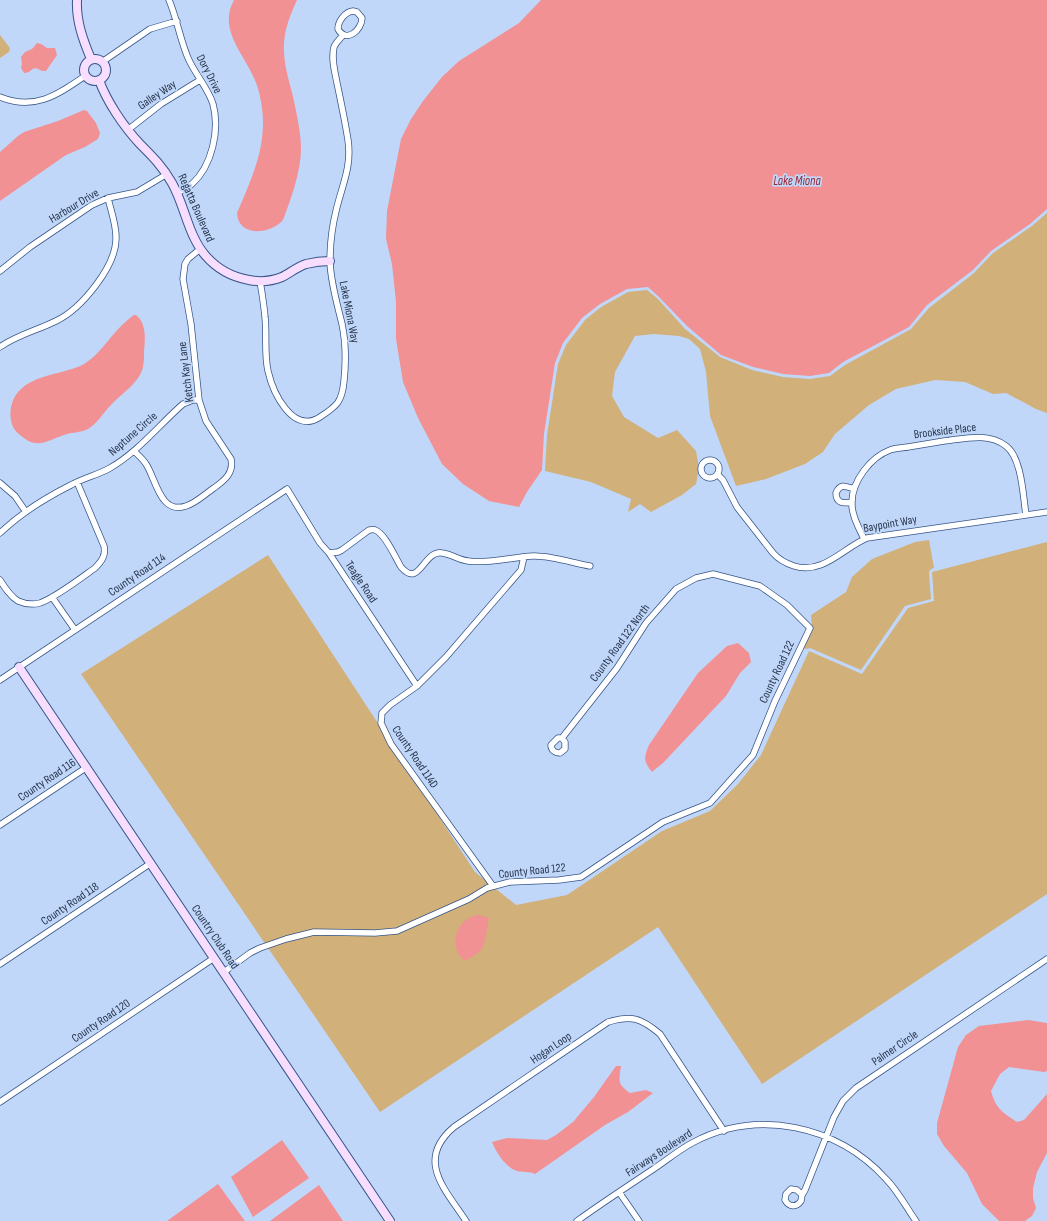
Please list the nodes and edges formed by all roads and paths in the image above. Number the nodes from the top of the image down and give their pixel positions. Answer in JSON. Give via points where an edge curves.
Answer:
{"nodes":[{"id":1,"x":77,"y":0,"type":"edge"},
{"id":2,"x":170,"y":0,"type":"edge"},
{"id":3,"x":177,"y":20,"type":"junction"},
{"id":4,"x":343,"y":35,"type":"junction"},
{"id":5,"x":91,"y":59,"type":"junction"},
{"id":6,"x":102,"y":62,"type":"junction"},
{"id":7,"x":85,"y":76,"type":"junction"},
{"id":8,"x":99,"y":80,"type":"junction"},
{"id":9,"x":200,"y":80,"type":"junction"},
{"id":10,"x":0,"y":97,"type":"edge"},
{"id":11,"x":129,"y":129,"type":"junction"},
{"id":12,"x":167,"y":174,"type":"junction"},
{"id":13,"x":176,"y":193,"type":"junction"},
{"id":14,"x":108,"y":198,"type":"junction"},
{"id":15,"x":200,"y":248,"type":"junction"},
{"id":16,"x":330,"y":261,"type":"junction"},
{"id":17,"x":0,"y":271,"type":"edge"},
{"id":18,"x":260,"y":281,"type":"junction"},
{"id":19,"x":0,"y":346,"type":"edge"},
{"id":20,"x":199,"y":400,"type":"junction"},
{"id":21,"x":134,"y":451,"type":"junction"},
{"id":22,"x":717,"y":474,"type":"dead end"},
{"id":23,"x":77,"y":482,"type":"junction"},
{"id":24,"x":0,"y":483,"type":"edge"},
{"id":25,"x":854,"y":489,"type":"junction"},
{"id":26,"x":286,"y":490,"type":"joint"},
{"id":27,"x":852,"y":502,"type":"junction"},
{"id":28,"x":26,"y":512,"type":"junction"},
{"id":29,"x":1047,"y":512,"type":"edge"},
{"id":30,"x":1026,"y":515,"type":"junction"},
{"id":31,"x":0,"y":533,"type":"edge"},
{"id":32,"x":864,"y":539,"type":"junction"},
{"id":33,"x":329,"y":553,"type":"junction"},
{"id":34,"x":524,"y":557,"type":"junction"},
{"id":35,"x":590,"y":566,"type":"dead end"},
{"id":36,"x":0,"y":580,"type":"edge"},
{"id":37,"x":52,"y":597,"type":"junction"},
{"id":38,"x":810,"y":628,"type":"joint"},
{"id":39,"x":75,"y":630,"type":"junction"},
{"id":40,"x":19,"y":667,"type":"junction"},
{"id":41,"x":0,"y":680,"type":"edge"},
{"id":42,"x":418,"y":686,"type":"junction"},
{"id":43,"x":562,"y":738,"type":"dead end"},
{"id":44,"x":87,"y":766,"type":"junction"},
{"id":45,"x":0,"y":824,"type":"edge"},
{"id":46,"x":151,"y":863,"type":"junction"},
{"id":47,"x":493,"y":886,"type":"junction"},
{"id":48,"x":214,"y":958,"type":"junction"},
{"id":49,"x":1047,"y":959,"type":"edge"},
{"id":50,"x":0,"y":964,"type":"edge"},
{"id":51,"x":224,"y":972,"type":"junction"},
{"id":52,"x":0,"y":1102,"type":"edge"},
{"id":53,"x":724,"y":1131,"type":"junction"},
{"id":54,"x":827,"y":1136,"type":"junction"},
{"id":55,"x":620,"y":1192,"type":"junction"},
{"id":56,"x":802,"y":1195,"type":"dead end"},
{"id":57,"x":390,"y":1221,"type":"edge"},
{"id":58,"x":466,"y":1221,"type":"edge"},
{"id":59,"x":577,"y":1221,"type":"edge"},
{"id":60,"x":639,"y":1221,"type":"edge"},
{"id":61,"x":916,"y":1221,"type":"edge"}],
"edges":[{"from":1,"to":5,"type":"street","via":[[77,15]]},
{"from":2,"to":3,"type":"street","name":"Dory Drive"},
{"from":3,"to":6,"type":"street","via":[[150,28]]},
{"from":3,"to":9,"type":"street","name":"Dory Drive","via":[[184,47]]},
{"from":4,"to":4,"type":"street","via":[[354,34],[361,26],[362,18],[357,12],[346,13],[339,22],[338,29]]},
{"from":4,"to":16,"type":"street","name":"Lake Miona Way","via":[[334,47],[334,61],[348,140],[349,161],[334,222]]},
{"from":5,"to":6,"type":"street"},
{"from":5,"to":7,"type":"street","via":[[84,66]]},
{"from":6,"to":8,"type":"street","via":[[106,72]]},
{"from":7,"to":8,"type":"street","via":[[93,81]]},
{"from":7,"to":10,"type":"street","via":[[51,98],[22,102]]},
{"from":8,"to":11,"type":"street","name":"Regatta Boulevard","via":[[107,98]]},
{"from":9,"to":11,"type":"street","name":"Galley Way","via":[[161,104]]},
{"from":9,"to":13,"type":"street","name":"Dory Drive","via":[[213,104],[215,136],[209,158],[199,176]]},
{"from":11,"to":12,"type":"street","name":"Regatta Boulevard"},
{"from":12,"to":13,"type":"street","name":"Regatta Boulevard"},
{"from":12,"to":14,"type":"street","name":"Harbour Drive","via":[[137,192]]},
{"from":13,"to":15,"type":"street","name":"Regatta Boulevard"},
{"from":14,"to":17,"type":"street","name":"Harbour Drive","via":[[54,230]]},
{"from":14,"to":19,"type":"street","via":[[116,228],[116,244],[111,261],[102,276],[83,300],[57,321]]},
{"from":15,"to":18,"type":"street","name":"Regatta Boulevard","via":[[214,264],[226,272],[250,281]]},
{"from":15,"to":20,"type":"street","name":"Ketch Kay Lane","via":[[185,264],[183,278]]},
{"from":16,"to":18,"type":"street","name":"Regatta Boulevard","via":[[305,265],[282,277]]},
{"from":16,"to":18,"type":"street","name":"Lake Miona Way","via":[[332,284],[345,345],[343,394],[337,405],[311,421],[304,422],[291,414],[279,399],[270,380]]},
{"from":20,"to":21,"type":"street","name":"Neptune Circle","via":[[183,404]]},
{"from":20,"to":21,"type":"street","name":"Ketch Kay Lane","via":[[211,430],[231,459],[231,471],[224,481],[190,504],[178,507],[170,505],[161,497],[146,465]]},
{"from":21,"to":23,"type":"street","name":"Neptune Circle","via":[[109,468]]},
{"from":22,"to":32,"type":"street","name":"Baypoint Way","via":[[723,480],[736,507],[754,531],[778,558],[787,564],[799,568],[819,566]]},
{"from":23,"to":28,"type":"street","name":"Neptune Circle"},
{"from":23,"to":37,"type":"street","via":[[104,546],[104,557],[95,568]]},
{"from":24,"to":28,"type":"street","via":[[15,496]]},
{"from":25,"to":27,"type":"street","name":"Brookside Place"},
{"from":25,"to":27,"type":"street","via":[[844,485],[836,492],[840,502]]},
{"from":25,"to":30,"type":"street","name":"Brookside Place","via":[[873,460],[890,450],[978,437],[989,438],[1006,446],[1019,467]]},
{"from":26,"to":33,"type":"street","name":"Teagle Road","via":[[320,544]]},
{"from":26,"to":39,"type":"street","name":"County Road 114"},
{"from":27,"to":32,"type":"street","name":"Brookside Place"},
{"from":28,"to":31,"type":"street","name":"Neptune Circle"},
{"from":29,"to":30,"type":"street","name":"Baypoint Way"},
{"from":30,"to":32,"type":"street","name":"Baypoint Way"},
{"from":33,"to":34,"type":"street","via":[[342,550],[369,530],[375,530],[381,534],[401,567],[410,574],[417,572],[435,553],[473,562]]},
{"from":33,"to":42,"type":"street","name":"Teagle Road"},
{"from":34,"to":35,"type":"street","via":[[540,556]]},
{"from":34,"to":42,"type":"street","name":"County Road 114D","via":[[520,570],[488,609]]},
{"from":36,"to":37,"type":"street","via":[[12,597],[23,603],[38,604]]},
{"from":37,"to":39,"type":"street"},
{"from":38,"to":43,"type":"street","name":"County Road 122 North","via":[[787,604],[760,586],[713,574],[696,578],[676,589],[646,623],[617,668]]},
{"from":38,"to":47,"type":"street","name":"County Road 122","via":[[775,701],[753,755],[710,803],[663,822],[581,876],[559,880],[510,882]]},
{"from":39,"to":40,"type":"street","name":"County Road 114"},
{"from":40,"to":41,"type":"street","name":"County Road 114"},
{"from":40,"to":44,"type":"street","name":"Country Club Road"},
{"from":42,"to":47,"type":"street","name":"County Road 114D","via":[[382,713],[383,729],[391,744]]},
{"from":44,"to":45,"type":"street","name":"County Road 116"},
{"from":44,"to":46,"type":"street","name":"Country Club Road"},
{"from":46,"to":48,"type":"street","name":"Country Club Road"},
{"from":46,"to":50,"type":"street","name":"County Road 118"},
{"from":47,"to":51,"type":"street","name":"County Road 122","via":[[396,931],[314,932],[260,948]]},
{"from":48,"to":51,"type":"street","name":"Country Club Road"},
{"from":48,"to":52,"type":"street","name":"County Road 120"},
{"from":49,"to":54,"type":"street","name":"Palmer Circle","via":[[856,1088],[843,1101]]},
{"from":51,"to":57,"type":"street","name":"Country Club Road"},
{"from":53,"to":54,"type":"street","name":"Fairways Boulevard","via":[[767,1125],[792,1126]]},
{"from":53,"to":55,"type":"street","name":"Fairways Boulevard","via":[[692,1143]]},
{"from":53,"to":58,"type":"street","name":"Hogan Loop","via":[[660,1034],[649,1024],[635,1019],[622,1018],[608,1022],[444,1135],[435,1158],[435,1170]]},
{"from":54,"to":56,"type":"street","name":"Palmer Circle"},
{"from":54,"to":61,"type":"street","name":"Fairways Boulevard","via":[[846,1145],[877,1169]]},
{"from":55,"to":59,"type":"street","name":"Fairways Boulevard"},
{"from":55,"to":60,"type":"street"}]}
